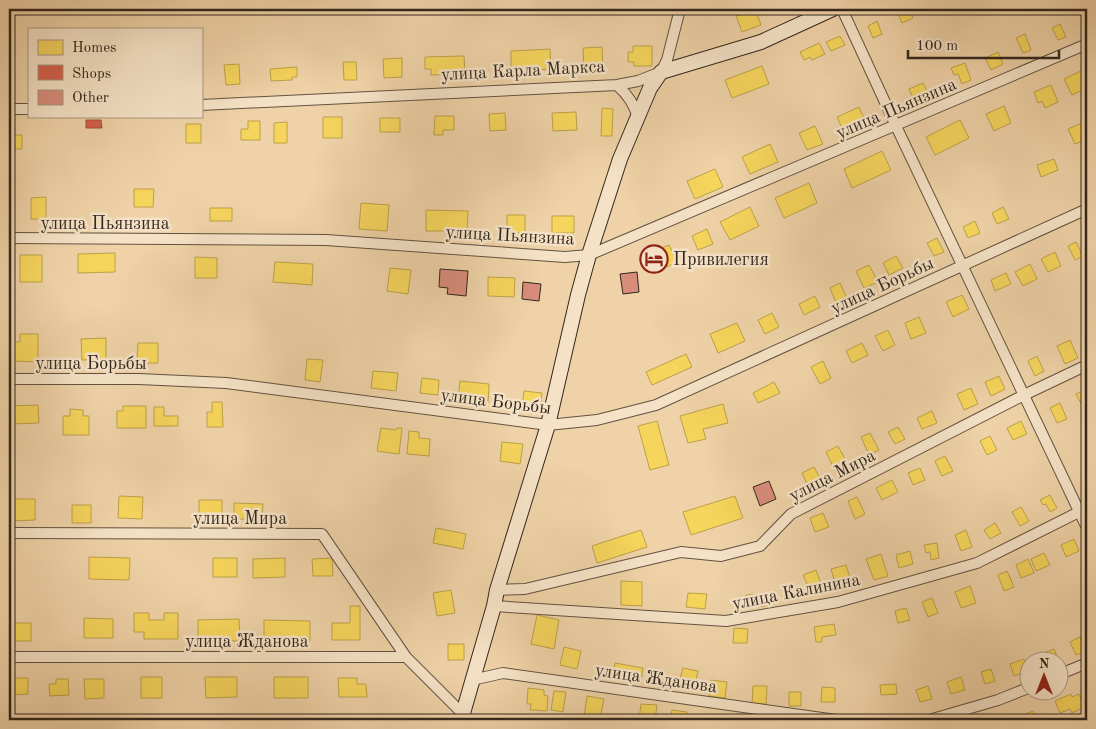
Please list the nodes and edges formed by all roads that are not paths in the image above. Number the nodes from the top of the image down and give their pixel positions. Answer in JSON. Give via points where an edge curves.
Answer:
{"nodes":[{"id":1,"x":680,"y":9,"type":"edge"},
{"id":2,"x":833,"y":9,"type":"edge"},
{"id":3,"x":842,"y":9,"type":"edge"},
{"id":4,"x":1087,"y":44,"type":"edge"},
{"id":5,"x":660,"y":72,"type":"junction"},
{"id":6,"x":617,"y":85,"type":"junction"},
{"id":7,"x":202,"y":105,"type":"edge"},
{"id":8,"x":28,"y":109,"type":"edge"},
{"id":9,"x":9,"y":110,"type":"edge"},
{"id":10,"x":638,"y":117,"type":"junction"},
{"id":11,"x":896,"y":126,"type":"junction"},
{"id":12,"x":1087,"y":209,"type":"edge"},
{"id":13,"x":9,"y":238,"type":"edge"},
{"id":14,"x":589,"y":255,"type":"junction"},
{"id":15,"x":963,"y":266,"type":"junction"},
{"id":16,"x":1087,"y":365,"type":"edge"},
{"id":17,"x":9,"y":382,"type":"edge"},
{"id":18,"x":1024,"y":394,"type":"junction"},
{"id":19,"x":548,"y":425,"type":"junction"},
{"id":20,"x":1083,"y":510,"type":"edge"},
{"id":21,"x":1087,"y":528,"type":"edge"},
{"id":22,"x":9,"y":533,"type":"edge"},
{"id":23,"x":497,"y":590,"type":"junction"},
{"id":24,"x":494,"y":606,"type":"junction"},
{"id":25,"x":9,"y":657,"type":"edge"},
{"id":26,"x":406,"y":657,"type":"junction"},
{"id":27,"x":1087,"y":663,"type":"edge"},
{"id":28,"x":1068,"y":671,"type":"edge"},
{"id":29,"x":472,"y":680,"type":"junction"},
{"id":30,"x":1018,"y":692,"type":"edge"},
{"id":31,"x":462,"y":717,"type":"edge"},
{"id":32,"x":836,"y":720,"type":"edge"},
{"id":33,"x":929,"y":720,"type":"edge"}],
"edges":[{"from":1,"to":5,"type":"street"},
{"from":2,"to":5,"type":"street","name":"улица Карла Маркса","via":[[761,42]]},
{"from":3,"to":11,"type":"street"},
{"from":4,"to":11,"type":"street","name":"улица Пьянзина"},
{"from":5,"to":6,"type":"street","name":"улица Карла Маркса"},
{"from":5,"to":10,"type":"street"},
{"from":6,"to":7,"type":"street","name":"улица Карла Маркса"},
{"from":6,"to":10,"type":"street","via":[[628,94]]},
{"from":8,"to":9,"type":"street"},
{"from":10,"to":14,"type":"street","via":[[620,159]]},
{"from":11,"to":14,"type":"street","name":"улица Пьянзина"},
{"from":11,"to":15,"type":"street"},
{"from":12,"to":15,"type":"street","name":"улица Борьбы"},
{"from":13,"to":14,"type":"street","name":"улица Пьянзина","via":[[326,240],[565,257]]},
{"from":14,"to":19,"type":"street"},
{"from":15,"to":18,"type":"street"},
{"from":15,"to":19,"type":"street","name":"улица Борьбы","via":[[656,405],[597,420]]},
{"from":16,"to":18,"type":"street","name":"улица Мира"},
{"from":17,"to":19,"type":"street","name":"улица Борьбы","via":[[14,379],[139,379],[226,383]]},
{"from":18,"to":20,"type":"street"},
{"from":18,"to":23,"type":"street","name":"улица Мира","via":[[791,514],[760,546],[721,556],[681,552],[525,589]]},
{"from":19,"to":23,"type":"street"},
{"from":20,"to":21,"type":"street"},
{"from":20,"to":24,"type":"street","name":"улица Калинина","via":[[977,563],[838,602],[726,621]]},
{"from":22,"to":26,"type":"street","name":"улица Мира","via":[[322,534]]},
{"from":23,"to":24,"type":"street"},
{"from":24,"to":29,"type":"street"},
{"from":25,"to":26,"type":"street","name":"улица Жданова"},
{"from":26,"to":31,"type":"street"},
{"from":27,"to":28,"type":"street"},
{"from":29,"to":31,"type":"street"},
{"from":29,"to":32,"type":"street","name":"улица Жданова","via":[[503,673]]},
{"from":30,"to":33,"type":"street"}]}
